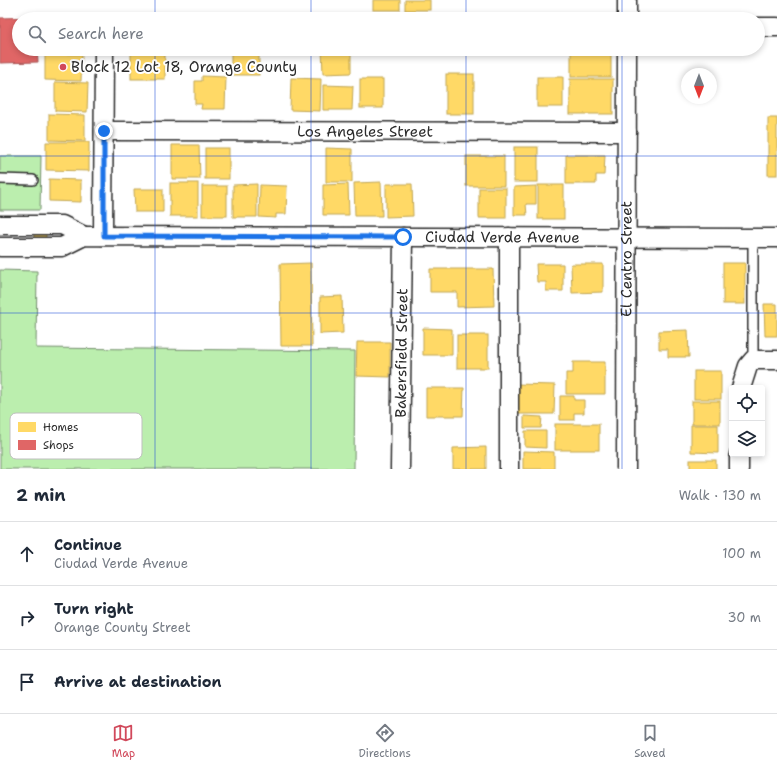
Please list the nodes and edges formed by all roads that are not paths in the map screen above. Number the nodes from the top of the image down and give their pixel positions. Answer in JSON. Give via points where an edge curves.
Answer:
{"nodes":[{"id":1,"x":627,"y":0,"type":"edge"},
{"id":2,"x":627,"y":12,"type":"edge"},
{"id":3,"x":765,"y":27,"type":"edge"},
{"id":4,"x":777,"y":27,"type":"edge"},
{"id":5,"x":104,"y":56,"type":"edge"},
{"id":6,"x":627,"y":56,"type":"edge"},
{"id":7,"x":104,"y":131,"type":"junction"},
{"id":8,"x":627,"y":132,"type":"junction"},
{"id":9,"x":0,"y":179,"type":"edge"},
{"id":10,"x":33,"y":180,"type":"dead end"},
{"id":11,"x":3,"y":225,"type":"edge"},
{"id":12,"x":84,"y":236,"type":"junction"},
{"id":13,"x":104,"y":236,"type":"junction"},
{"id":14,"x":403,"y":237,"type":"junction"},
{"id":15,"x":509,"y":237,"type":"junction"},
{"id":16,"x":626,"y":238,"type":"junction"},
{"id":17,"x":754,"y":238,"type":"junction"},
{"id":18,"x":777,"y":238,"type":"edge"},
{"id":19,"x":3,"y":247,"type":"edge"},
{"id":20,"x":754,"y":360,"type":"junction"},
{"id":21,"x":777,"y":360,"type":"edge"},
{"id":22,"x":742,"y":385,"type":"edge"},
{"id":23,"x":739,"y":457,"type":"edge"},
{"id":24,"x":400,"y":469,"type":"edge"},
{"id":25,"x":509,"y":469,"type":"edge"},
{"id":26,"x":626,"y":469,"type":"edge"},
{"id":27,"x":739,"y":469,"type":"edge"}],
"edges":[{"from":1,"to":2,"type":"street"},
{"from":3,"to":4,"type":"street"},
{"from":5,"to":7,"type":"street"},
{"from":6,"to":8,"type":"street","name":"El Centro Street"},
{"from":7,"to":8,"type":"street","name":"Los Angeles Street"},
{"from":7,"to":13,"type":"street"},
{"from":8,"to":16,"type":"street","name":"El Centro Street"},
{"from":9,"to":10,"type":"lane"},
{"from":11,"to":12,"type":"street","name":"Ciudad Verde Avenue","via":[[62,225]]},
{"from":11,"to":19,"type":"street","name":"Ciudad Verde Avenue"},
{"from":12,"to":13,"type":"street","name":"Ciudad Verde Avenue"},
{"from":12,"to":19,"type":"street","name":"Ciudad Verde Avenue","via":[[62,247]]},
{"from":13,"to":14,"type":"street","name":"Ciudad Verde Avenue"},
{"from":14,"to":15,"type":"street","name":"Ciudad Verde Avenue"},
{"from":14,"to":24,"type":"street","name":"Bakersfield Street"},
{"from":15,"to":16,"type":"street","name":"Ciudad Verde Avenue"},
{"from":15,"to":25,"type":"street"},
{"from":16,"to":17,"type":"street","name":"Ciudad Verde Avenue"},
{"from":16,"to":26,"type":"street","name":"El Centro Street"},
{"from":17,"to":18,"type":"street","name":"Ciudad Verde Avenue"},
{"from":17,"to":20,"type":"lane"},
{"from":20,"to":21,"type":"street"},
{"from":20,"to":22,"type":"street","via":[[748,366]]},
{"from":23,"to":27,"type":"street"}]}
